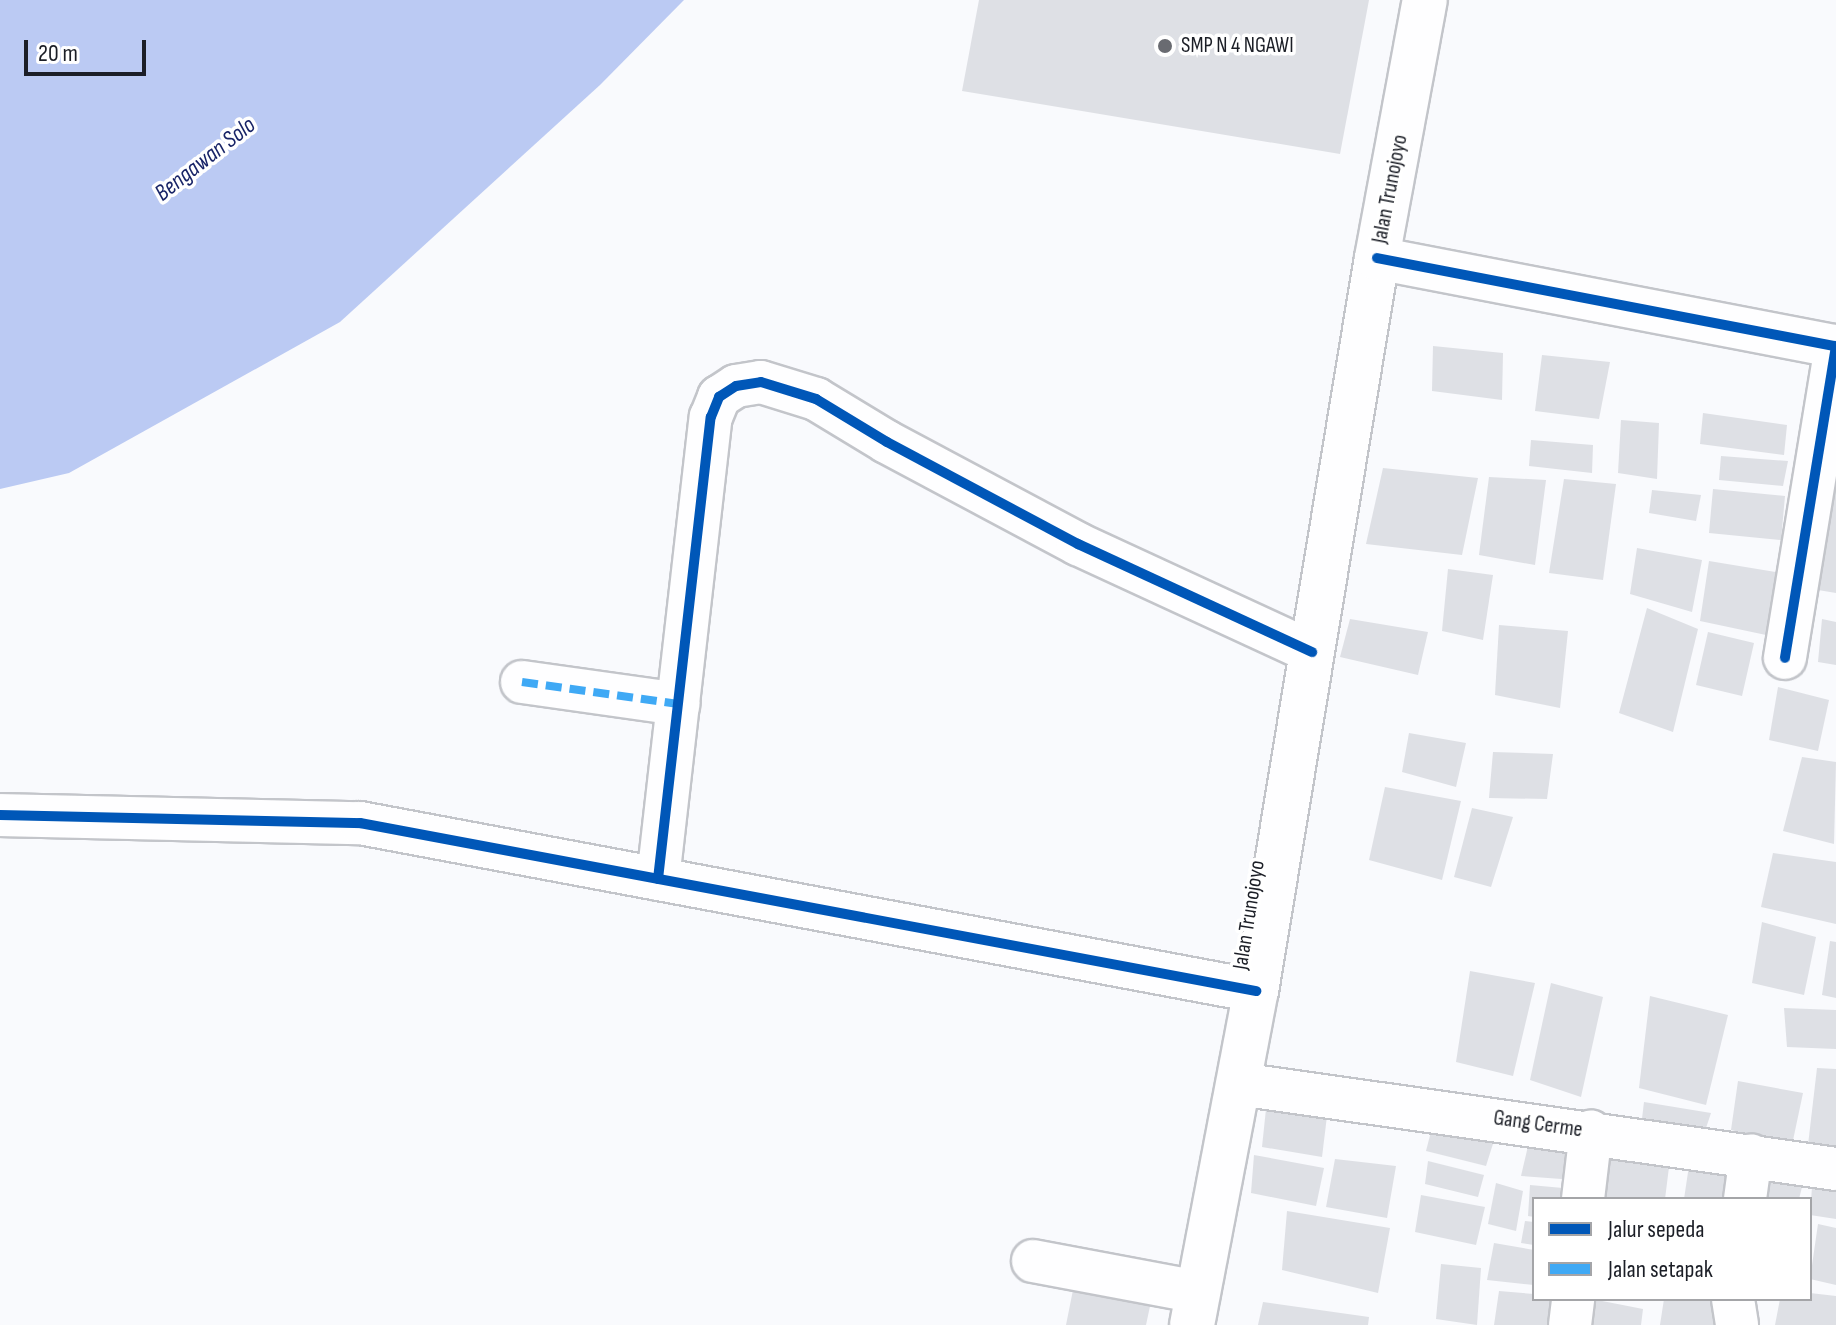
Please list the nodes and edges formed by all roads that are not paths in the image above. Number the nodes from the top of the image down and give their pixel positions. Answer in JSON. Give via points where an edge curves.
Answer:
{"nodes":[{"id":1,"x":1425,"y":0,"type":"edge"},
{"id":2,"x":1377,"y":258,"type":"junction"},
{"id":3,"x":1312,"y":652,"type":"junction"},
{"id":4,"x":1785,"y":658,"type":"dead end"},
{"id":5,"x":522,"y":682,"type":"dead end"},
{"id":6,"x":678,"y":704,"type":"junction"},
{"id":7,"x":0,"y":815,"type":"edge"},
{"id":8,"x":658,"y":879,"type":"junction"},
{"id":9,"x":1256,"y":991,"type":"junction"},
{"id":10,"x":1239,"y":1084,"type":"junction"},
{"id":11,"x":1591,"y":1131,"type":"junction"},
{"id":12,"x":1751,"y":1155,"type":"junction"},
{"id":13,"x":1836,"y":1169,"type":"edge"},
{"id":14,"x":1583,"y":1197,"type":"edge"},
{"id":15,"x":1745,"y":1197,"type":"edge"},
{"id":16,"x":1033,"y":1261,"type":"dead end"},
{"id":17,"x":1573,"y":1301,"type":"edge"},
{"id":18,"x":1733,"y":1301,"type":"edge"},
{"id":19,"x":1195,"y":1308,"type":"edge"},
{"id":20,"x":1570,"y":1325,"type":"edge"},
{"id":21,"x":1737,"y":1325,"type":"edge"}],
"edges":[{"from":1,"to":2,"type":"main road","name":"Jalan Trunojoyo"},
{"from":2,"to":3,"type":"main road","name":"Jalan Trunojoyo"},
{"from":2,"to":4,"type":"street","via":[[1836,346]]},
{"from":3,"to":6,"type":"street","via":[[1078,544],[816,399],[761,382],[736,386],[719,397],[711,417]]},
{"from":3,"to":9,"type":"main road","name":"Jalan Trunojoyo"},
{"from":5,"to":6,"type":"street"},
{"from":6,"to":8,"type":"street"},
{"from":7,"to":8,"type":"street","via":[[360,823]]},
{"from":8,"to":9,"type":"street"},
{"from":9,"to":10,"type":"main road","name":"Jalan Trunojoyo"},
{"from":10,"to":11,"type":"street","name":"Gang Cerme"},
{"from":10,"to":19,"type":"main road","name":"Jalan Trunojoyo"},
{"from":11,"to":12,"type":"street","name":"Gang Cerme"},
{"from":11,"to":14,"type":"street"},
{"from":12,"to":13,"type":"street","name":"Gang Cerme"},
{"from":12,"to":15,"type":"street"},
{"from":16,"to":19,"type":"street"},
{"from":17,"to":20,"type":"street"},
{"from":18,"to":21,"type":"street"}]}
